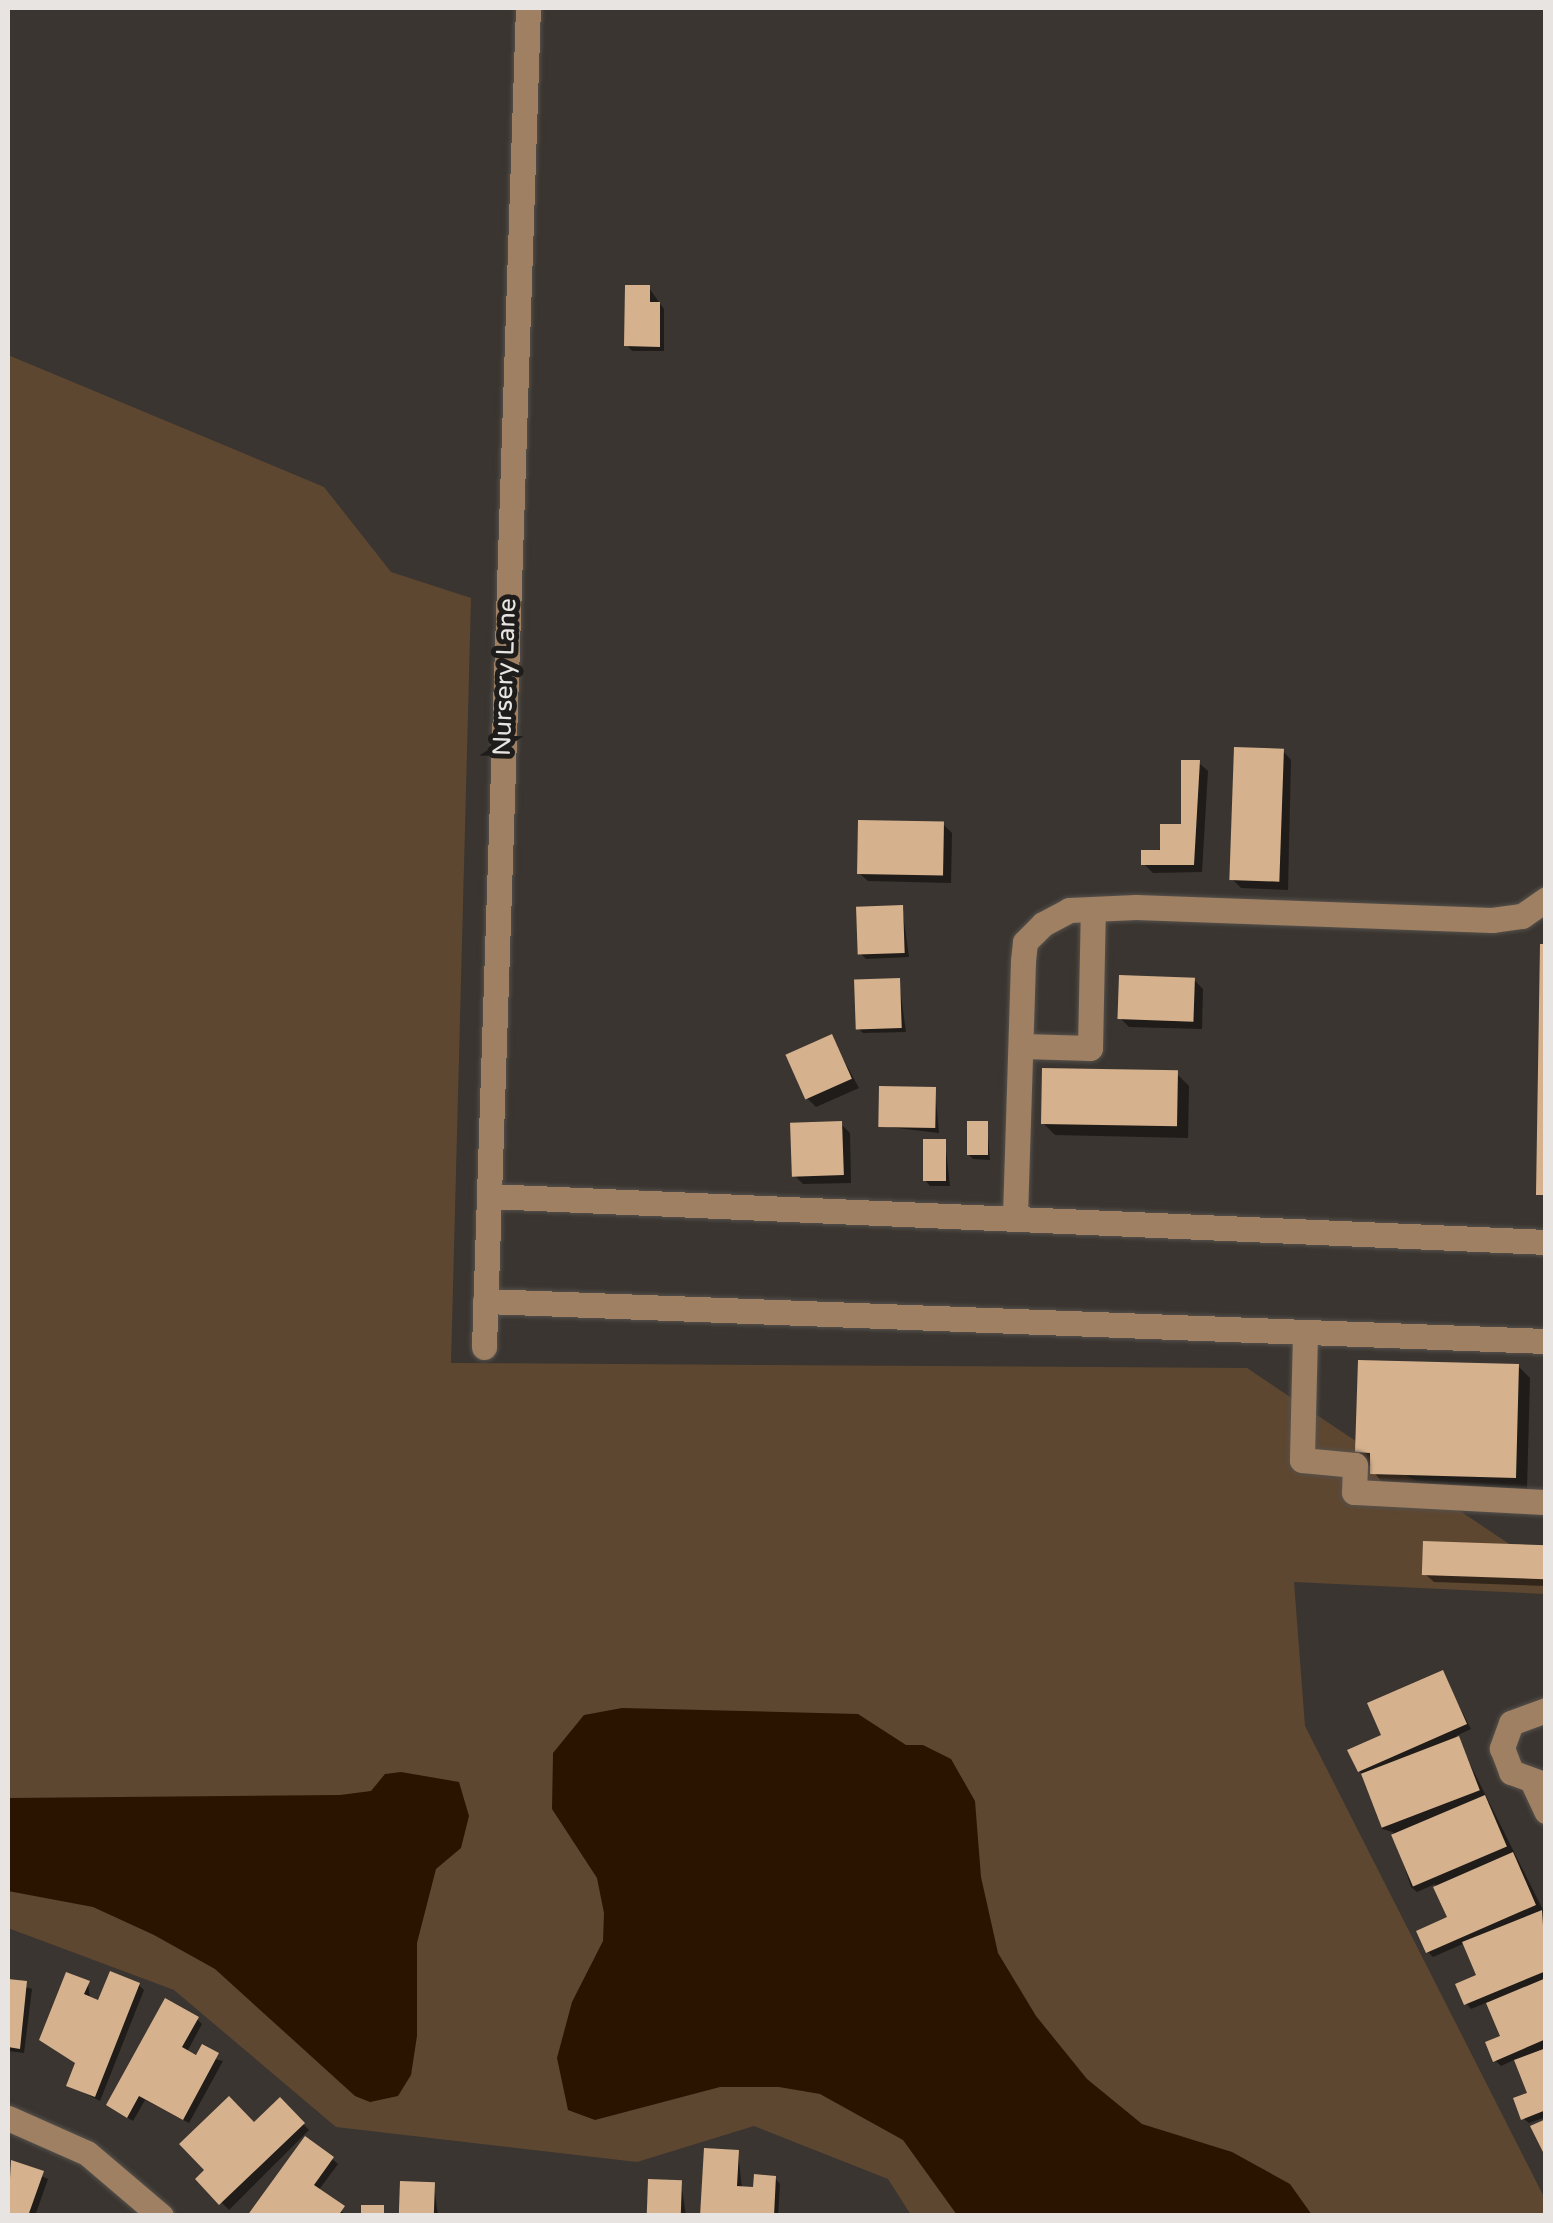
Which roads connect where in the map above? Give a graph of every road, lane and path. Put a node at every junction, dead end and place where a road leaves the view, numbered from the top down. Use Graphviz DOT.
graph roads {
  1 [pos="528,8"];
  2 [pos="1546,899"];
  3 [pos="1094,910"];
  4 [pos="1023,1046"];
  5 [pos="489,1196"];
  6 [pos="1015,1216"];
  7 [pos="1546,1242"];
  8 [pos="486,1301"];
  9 [pos="1306,1334"];
  10 [pos="1546,1340"];
  11 [pos="484,1347"];
  12 [pos="1546,1502"];
  13 [pos="1546,1710"];
  14 [pos="1540,1785"];
  15 [pos="1546,1811"];
  16 [pos="8,2118"];
  17 [pos="161,2216"];
  1 -- 5 [label="street, Nursery Lane"];
  2 -- 3 [label="street"];
  3 -- 4 [label="street"];
  3 -- 4 [label="street"];
  4 -- 6 [label="street"];
  5 -- 6 [label="street"];
  5 -- 8 [label="street, Nursery Lane"];
  6 -- 7 [label="street"];
  8 -- 9 [label="street"];
  8 -- 11 [label="street, Nursery Lane"];
  9 -- 10 [label="street"];
  9 -- 12 [label="street"];
  13 -- 14 [label="street"];
  14 -- 15 [label="street"];
  16 -- 17 [label="street"];
}
